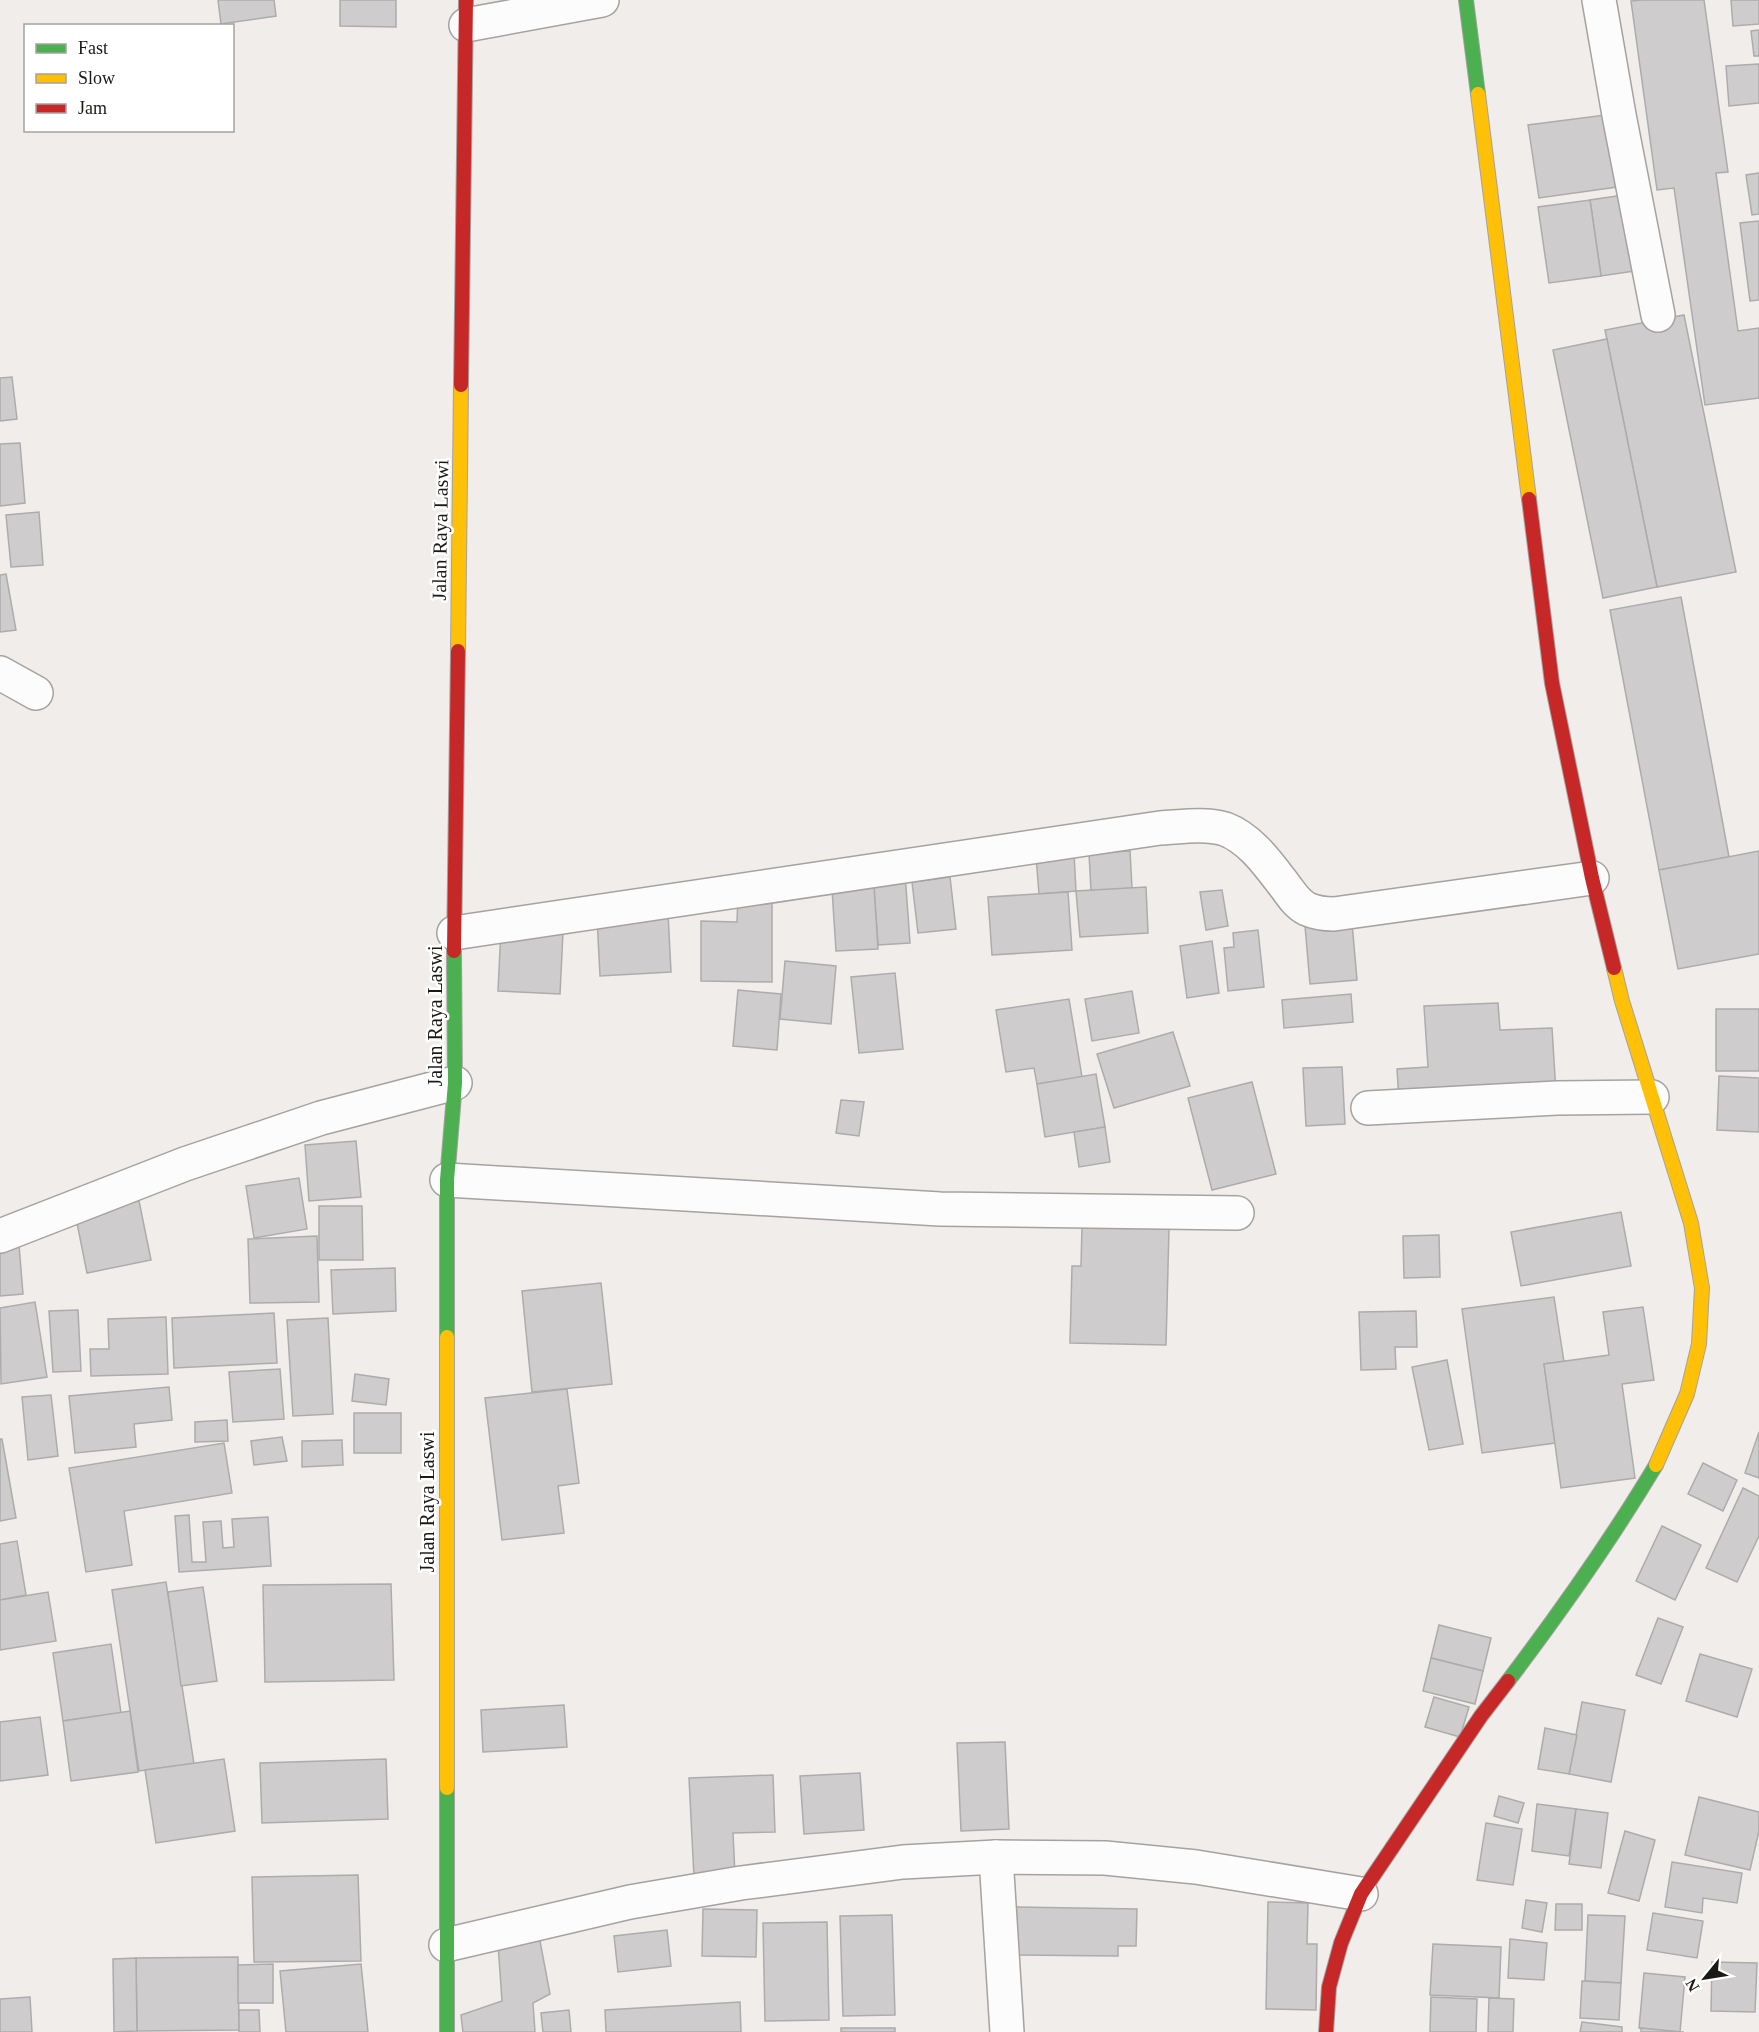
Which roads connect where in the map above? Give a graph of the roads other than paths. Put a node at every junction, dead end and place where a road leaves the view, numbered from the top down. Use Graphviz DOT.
graph roads {
  1 [pos="602,0"];
  2 [pos="1466,0"];
  3 [pos="1599,0"];
  4 [pos="466,13"];
  5 [pos="1658,315"];
  6 [pos="0,673"];
  7 [pos="36,693"];
  8 [pos="1592,878"];
  9 [pos="454,933"];
  10 [pos="456,1083"];
  11 [pos="1652,1097"];
  12 [pos="1368,1108"];
  13 [pos="447,1180"];
  14 [pos="1237,1213"];
  15 [pos="0,1236"];
  16 [pos="996,1857"];
  17 [pos="1361,1894"];
  18 [pos="446,1945"];
  19 [pos="447,2032"];
  20 [pos="1007,2032"];
  21 [pos="1326,2032"];
  1 -- 4 [label="street"];
  2 -- 8 [label="street"];
  3 -- 5 [label="street"];
  4 -- 9 [label="street, Jalan Raya Laswi"];
  6 -- 7 [label="street"];
  8 -- 9 [label="street"];
  8 -- 11 [label="street"];
  9 -- 10 [label="street, Jalan Raya Laswi"];
  10 -- 13 [label="street, Jalan Raya Laswi"];
  10 -- 15 [label="street"];
  11 -- 12 [label="street"];
  11 -- 17 [label="street"];
  13 -- 14 [label="street"];
  13 -- 18 [label="street, Jalan Raya Laswi"];
  16 -- 17 [label="street"];
  16 -- 18 [label="street"];
  16 -- 20 [label="street"];
  17 -- 21 [label="street"];
  18 -- 19 [label="street, Jalan Raya Laswi"];
}
